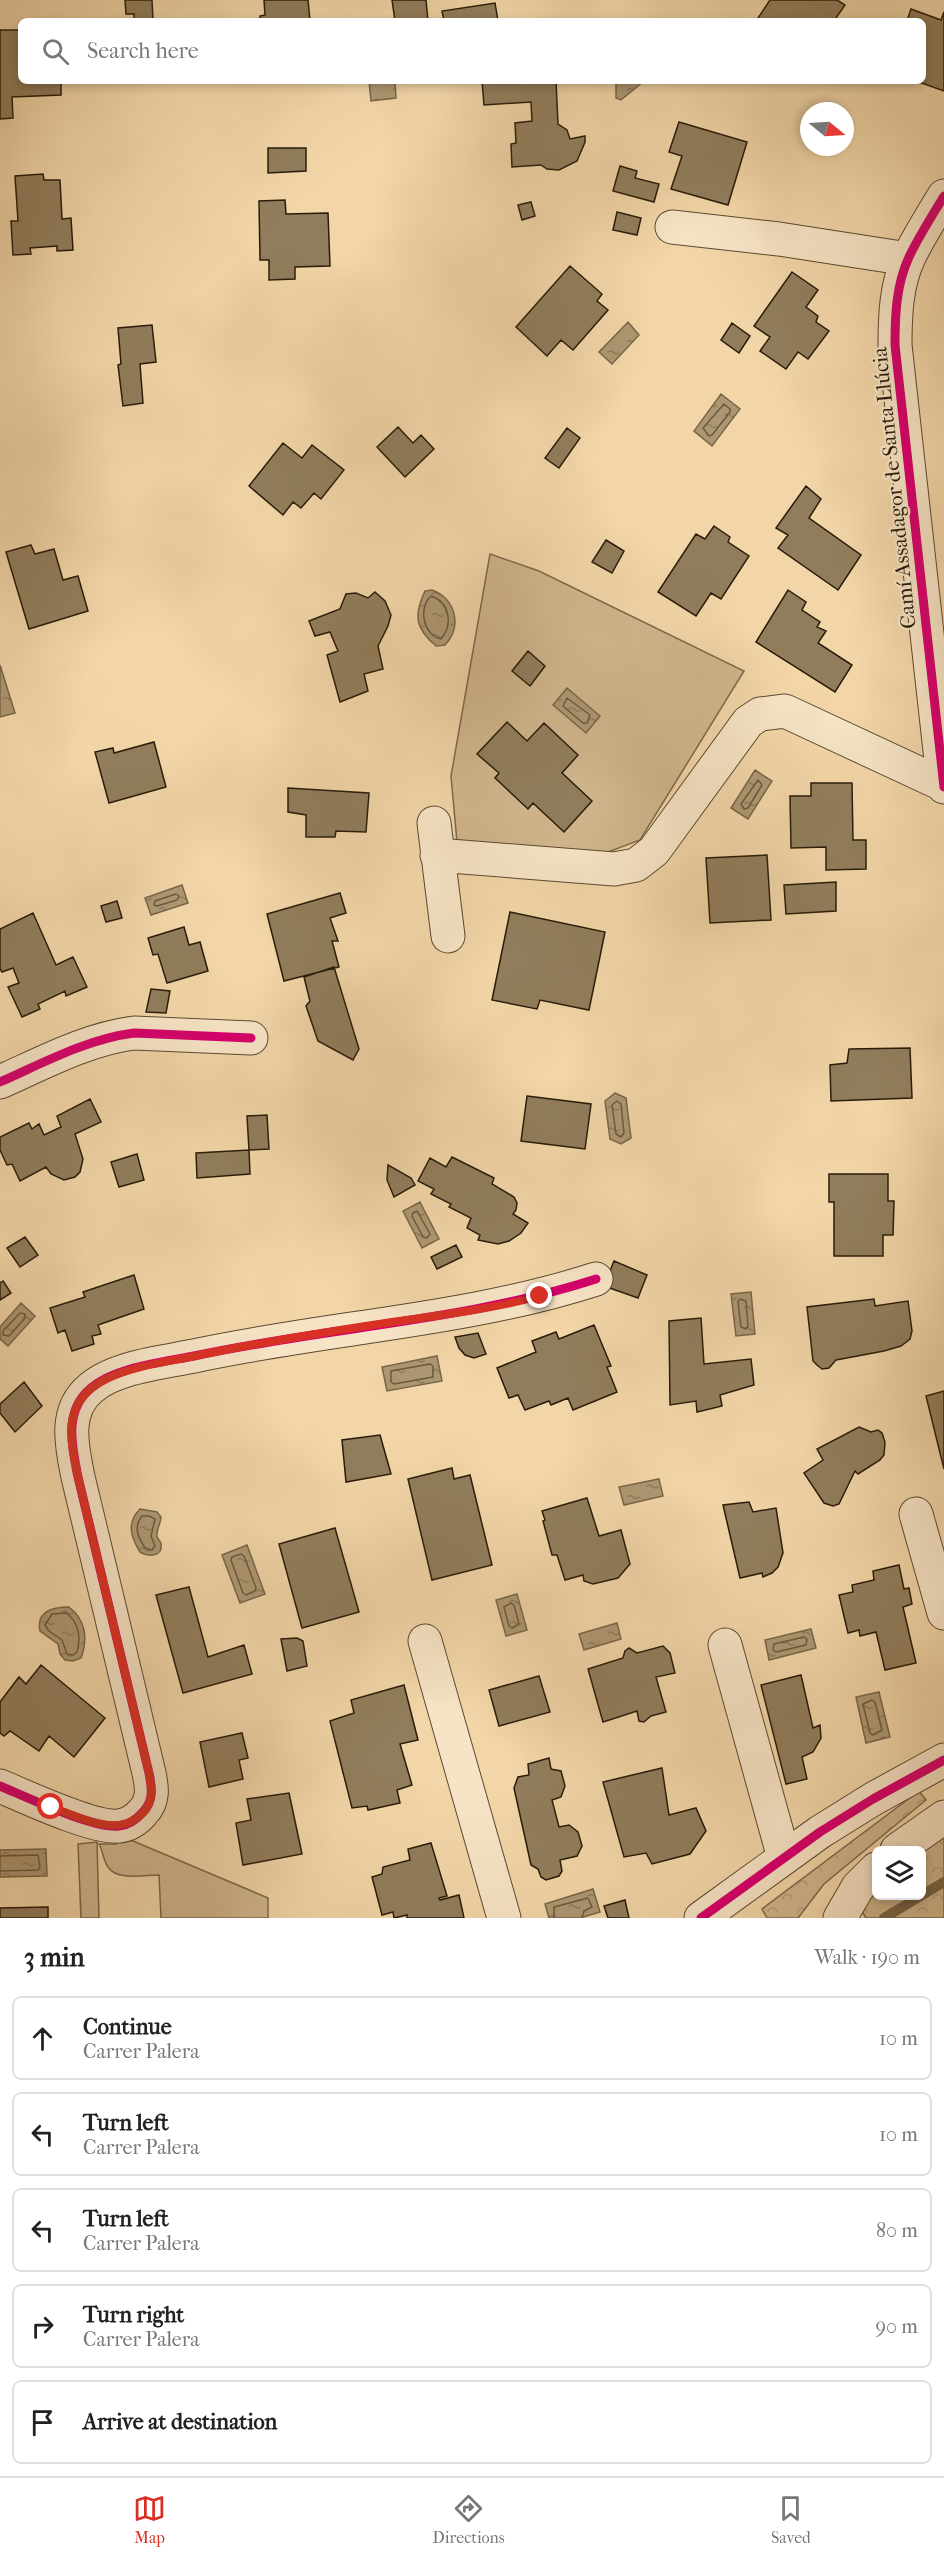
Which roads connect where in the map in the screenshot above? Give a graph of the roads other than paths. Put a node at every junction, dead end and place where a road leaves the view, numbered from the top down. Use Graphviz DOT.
graph roads {
  1 [pos="944,195"];
  2 [pos="672,227"];
  3 [pos="908,259"];
  4 [pos="944,786"];
  5 [pos="448,936"];
  6 [pos="250,1038"];
  7 [pos="0,1082"];
  8 [pos="596,1279"];
  9 [pos="916,1514"];
  10 [pos="944,1613"];
  11 [pos="425,1641"];
  12 [pos="725,1645"];
  13 [pos="944,1760"];
  14 [pos="0,1786"];
  15 [pos="944,1817"];
  16 [pos="904,1846"];
  17 [pos="784,1858"];
  18 [pos="872,1873"];
  19 [pos="840,1917"];
  20 [pos="504,1918"];
  21 [pos="702,1918"];
  1 -- 3 [label="street, Camí Assadagor de Santa Llúcia"];
  2 -- 3 [label="street"];
  3 -- 4 [label="street, Camí Assadagor de Santa Llúcia"];
  4 -- 5 [label="street"];
  6 -- 7 [label="street"];
  8 -- 14 [label="street"];
  9 -- 10 [label="street"];
  11 -- 20 [label="street"];
  12 -- 17 [label="street"];
  13 -- 17 [label="street"];
  15 -- 16 [label="street"];
  17 -- 21 [label="street"];
  18 -- 19 [label="street"];
}
